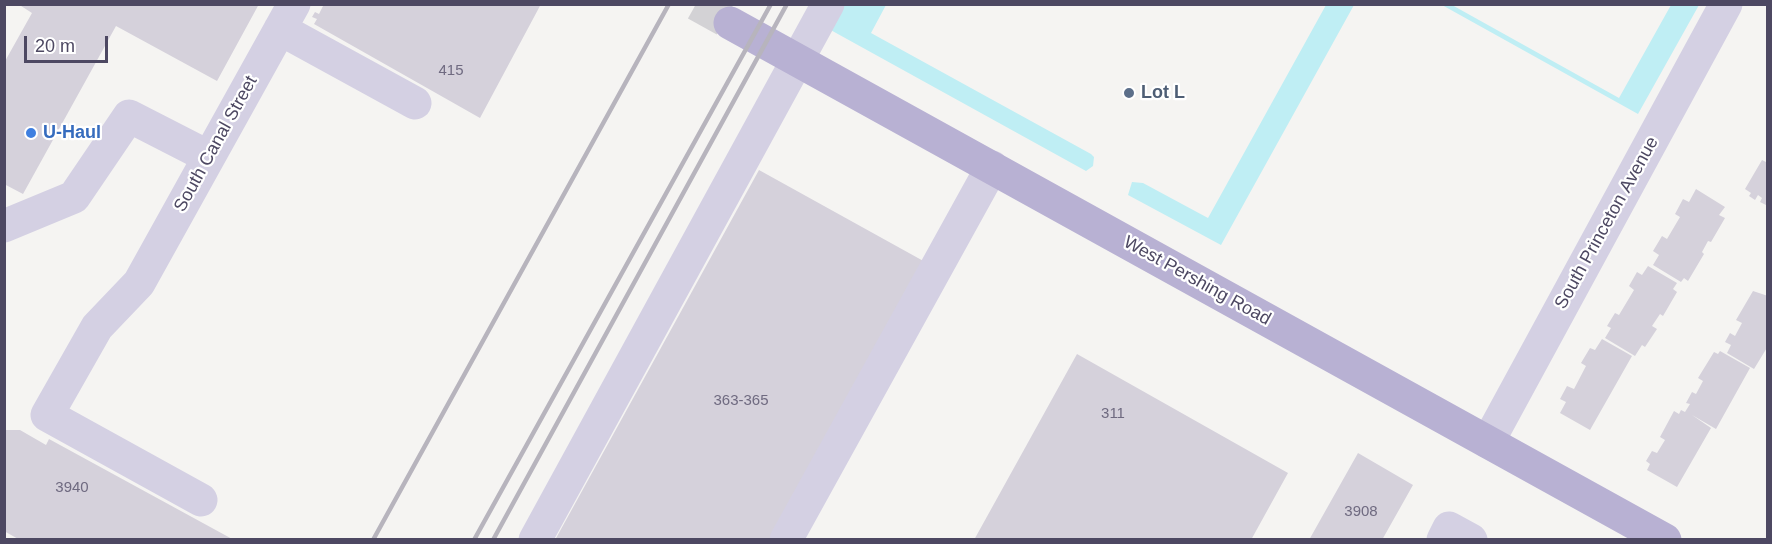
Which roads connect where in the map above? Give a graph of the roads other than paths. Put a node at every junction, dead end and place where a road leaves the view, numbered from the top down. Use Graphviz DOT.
graph roads {
  1 [pos="828,4"];
  2 [pos="1726,4"];
  3 [pos="287,17"];
  4 [pos="730,22"];
  5 [pos="797,60"];
  6 [pos="416,104"];
  7 [pos="209,157"];
  8 [pos="992,167"];
  9 [pos="4,226"];
  10 [pos="1488,442"];
  11 [pos="201,500"];
  12 [pos="1653,537"];
  13 [pos="535,540"];
  14 [pos="786,540"];
  15 [pos="1443,540"];
  16 [pos="1471,540"];
  1 -- 5 [label="street"];
  2 -- 10 [label="street, South Princeton Avenue"];
  3 -- 6 [label="street"];
  3 -- 7 [label="street, South Canal Street"];
  4 -- 5 [label="main road, West Pershing Road"];
  5 -- 8 [label="main road, West Pershing Road"];
  5 -- 13 [label="street"];
  7 -- 9 [label="street"];
  7 -- 11 [label="street, South Canal Street"];
  8 -- 10 [label="main road, West Pershing Road"];
  8 -- 14 [label="street"];
  10 -- 12 [label="main road, West Pershing Road"];
  15 -- 16 [label="street"];
}
